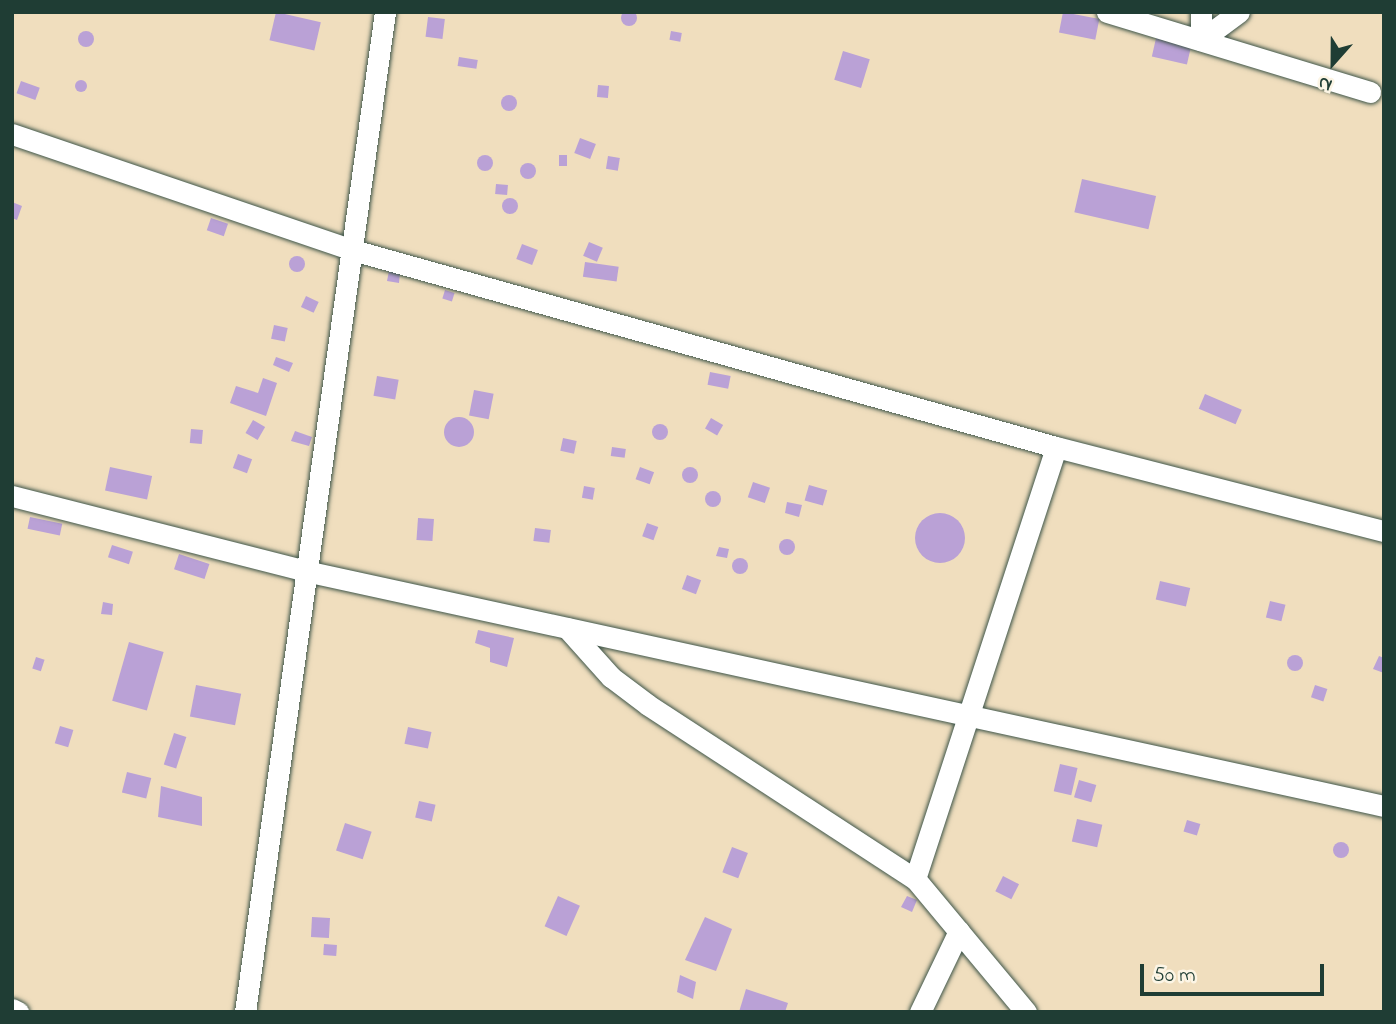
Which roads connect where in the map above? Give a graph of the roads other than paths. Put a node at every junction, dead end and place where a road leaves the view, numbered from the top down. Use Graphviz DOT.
graph roads {
  1 [pos="385,12"];
  2 [pos="1107,12"];
  3 [pos="1201,12"];
  4 [pos="1239,12"];
  5 [pos="1138,16"];
  6 [pos="1200,40"];
  7 [pos="1370,92"];
  8 [pos="12,134"];
  9 [pos="349,249"];
  10 [pos="1056,447"];
  11 [pos="12,496"];
  12 [pos="1384,531"];
  13 [pos="310,572"];
  14 [pos="566,628"];
  15 [pos="964,713"];
  16 [pos="1384,806"];
  17 [pos="915,879"];
  18 [pos="959,931"];
  19 [pos="12,1009"];
  20 [pos="18,1012"];
  21 [pos="245,1012"];
  22 [pos="920,1012"];
  23 [pos="1026,1012"];
  1 -- 9 [label="street"];
  2 -- 5 [label="street"];
  3 -- 6 [label="street"];
  4 -- 6 [label="street"];
  5 -- 6 [label="street"];
  6 -- 7 [label="street"];
  8 -- 9 [label="street"];
  9 -- 10 [label="street"];
  9 -- 13 [label="street"];
  10 -- 12 [label="street"];
  10 -- 15 [label="street"];
  11 -- 13 [label="street"];
  13 -- 14 [label="street"];
  13 -- 21 [label="street"];
  14 -- 15 [label="street"];
  14 -- 17 [label="street"];
  15 -- 16 [label="street"];
  15 -- 17 [label="street"];
  17 -- 18 [label="street"];
  18 -- 22 [label="street"];
  18 -- 23 [label="street"];
  19 -- 20 [label="street"];
}
